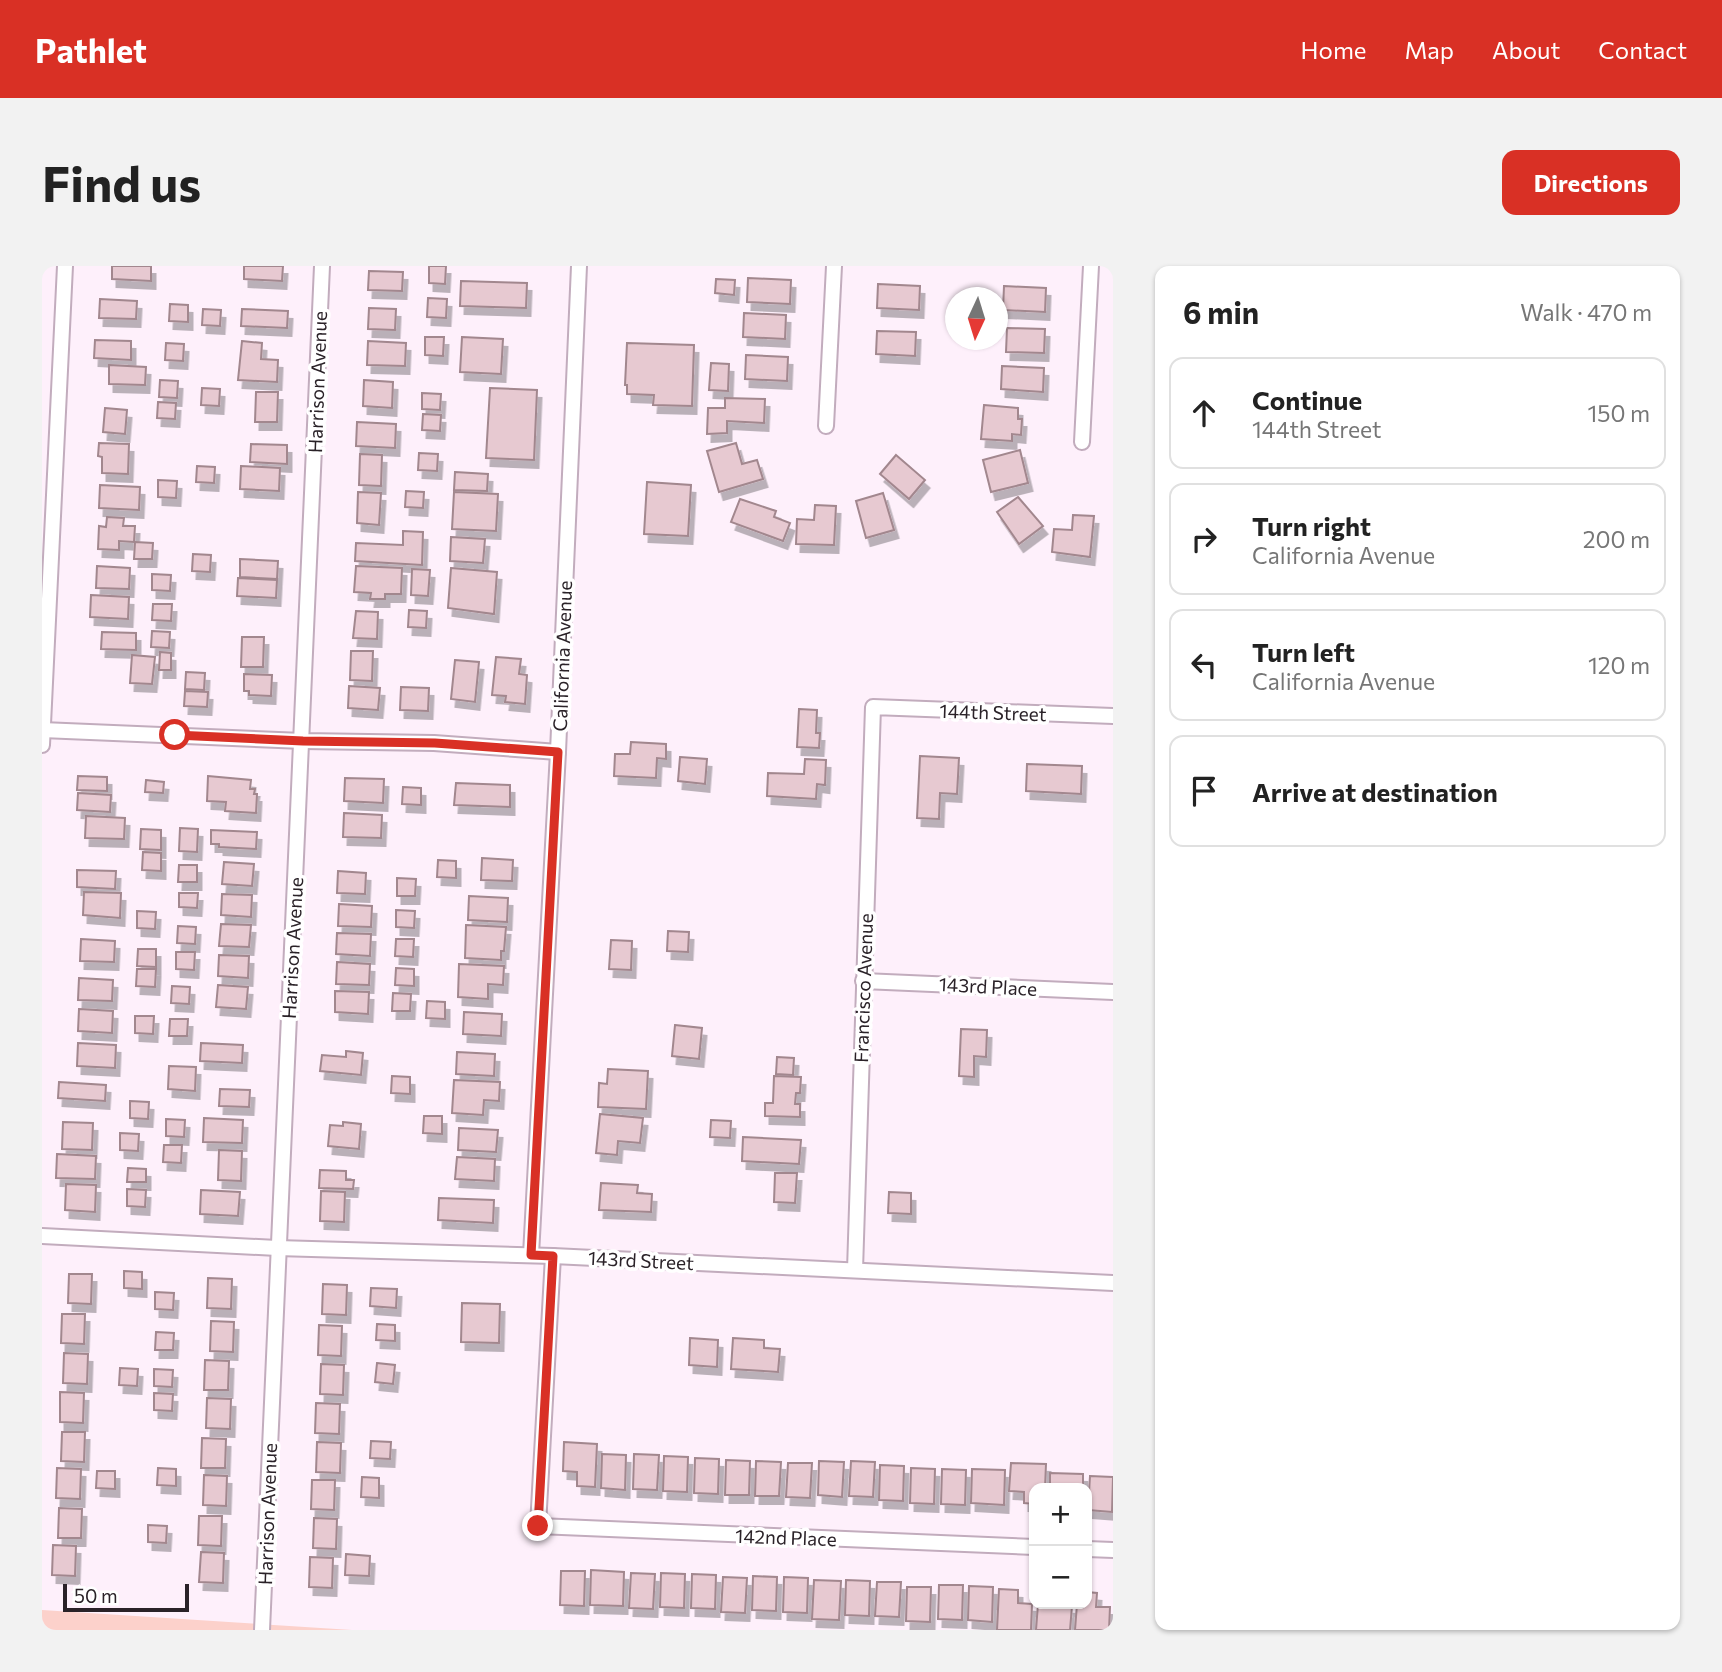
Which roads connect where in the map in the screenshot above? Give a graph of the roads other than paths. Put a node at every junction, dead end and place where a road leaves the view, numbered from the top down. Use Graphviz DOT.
graph roads {
  1 [pos="65,266"];
  2 [pos="322,266"];
  3 [pos="579,266"];
  4 [pos="834,266"];
  5 [pos="1091,266"];
  6 [pos="826,426"];
  7 [pos="1082,442"];
  8 [pos="873,707"];
  9 [pos="1113,716"];
  10 [pos="42,730"];
  11 [pos="303,741"];
  12 [pos="42,745"];
  13 [pos="558,752"];
  14 [pos="863,981"];
  15 [pos="1113,992"];
  16 [pos="42,1236"];
  17 [pos="277,1248"];
  18 [pos="531,1255"];
  19 [pos="553,1256"];
  20 [pos="855,1270"];
  21 [pos="1113,1283"];
  22 [pos="1029,1547"];
  23 [pos="1092,1549"];
  24 [pos="1113,1550"];
  25 [pos="262,1630"];
  1 -- 10 [label="street"];
  2 -- 11 [label="street, Harrison Avenue"];
  3 -- 13 [label="street, California Avenue"];
  4 -- 6 [label="street"];
  5 -- 7 [label="street"];
  8 -- 9 [label="street, 144th Street"];
  8 -- 14 [label="street, Francisco Avenue"];
  10 -- 11 [label="street"];
  10 -- 12 [label="street"];
  11 -- 13 [label="street"];
  11 -- 17 [label="street, Harrison Avenue"];
  13 -- 18 [label="street, California Avenue"];
  14 -- 15 [label="street, 143rd Place"];
  14 -- 20 [label="street, Francisco Avenue"];
  16 -- 17 [label="street, 143rd Street"];
  17 -- 18 [label="street, 143rd Street"];
  17 -- 25 [label="street, Harrison Avenue"];
  18 -- 19 [label="street, 143rd Street"];
  19 -- 20 [label="street, 143rd Street"];
  19 -- 22 [label="street, 142nd Place"];
  20 -- 21 [label="street, 143rd Street"];
  23 -- 24 [label="street"];
}
